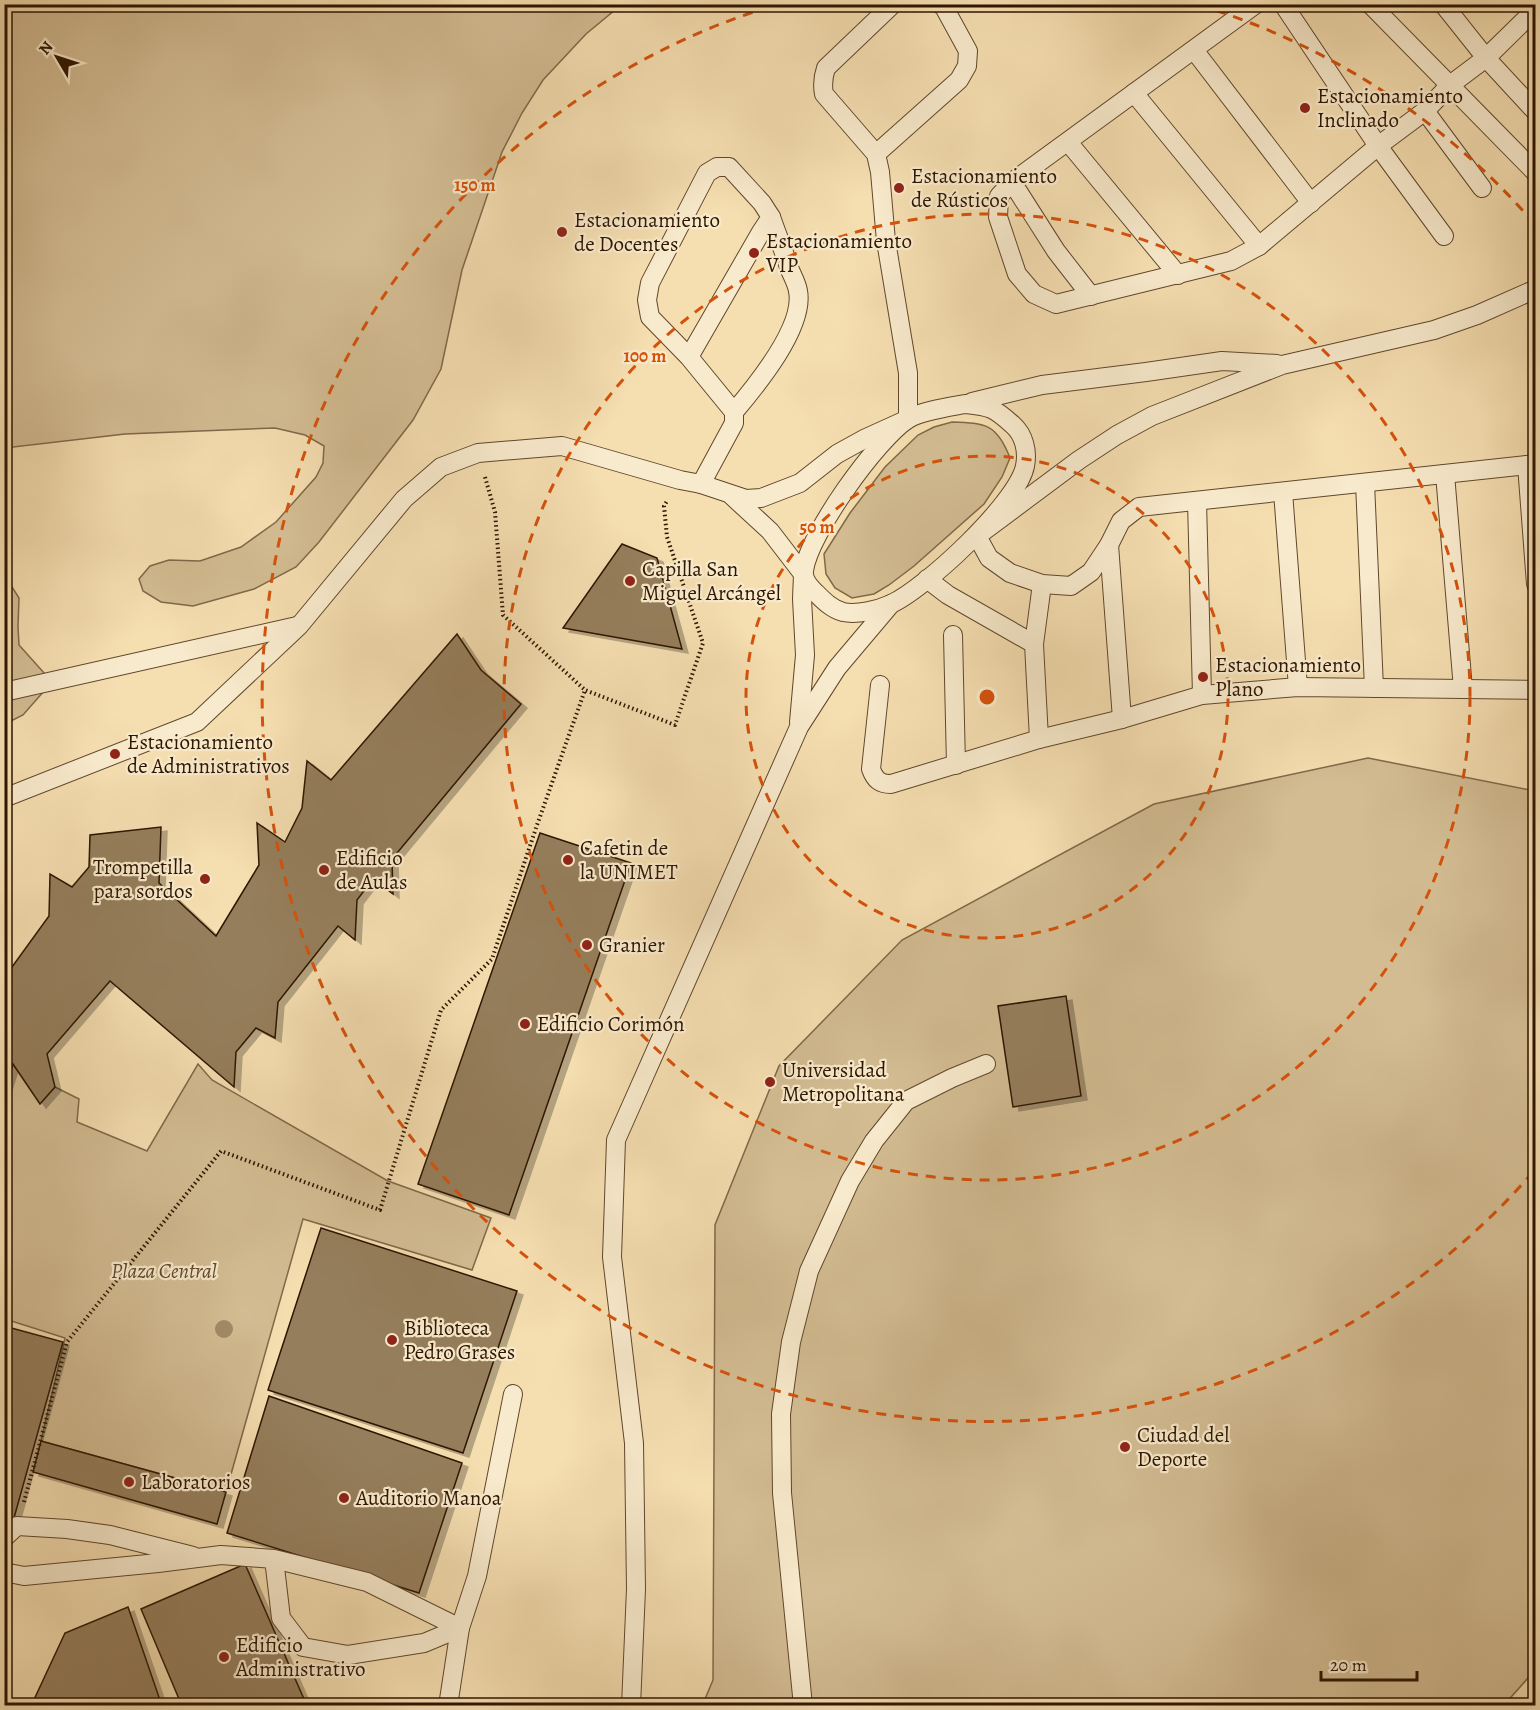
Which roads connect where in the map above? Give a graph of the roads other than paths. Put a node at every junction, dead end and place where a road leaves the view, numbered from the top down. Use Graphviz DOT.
graph roads {
  1 [pos="893,4"];
  2 [pos="940,4"];
  3 [pos="1257,4"];
  4 [pos="1283,4"];
  5 [pos="1370,4"];
  6 [pos="1443,4"];
  7 [pos="1529,14"];
  8 [pos="1194,50"];
  9 [pos="1486,58"];
  10 [pos="1450,85"];
  11 [pos="1134,93"];
  12 [pos="1425,111"];
  13 [pos="1536,112"];
  14 [pos="1068,141"];
  15 [pos="1378,147"];
  16 [pos="876,154"];
  17 [pos="1536,173"];
  18 [pos="1012,182"];
  19 [pos="1482,188"];
  20 [pos="1311,203"];
  21 [pos="771,217"];
  22 [pos="1444,236"];
  23 [pos="1259,246"];
  24 [pos="1178,275"];
  25 [pos="1536,289"];
  26 [pos="1091,296"];
  27 [pos="689,357"];
  28 [pos="1282,364"];
  29 [pos="965,404"];
  30 [pos="734,412"];
  31 [pos="909,419"];
  32 [pos="1531,464"];
  33 [pos="1445,474"];
  34 [pos="1365,483"];
  35 [pos="701,484"];
  36 [pos="1283,492"];
  37 [pos="731,495"];
  38 [pos="1197,501"];
  39 [pos="977,536"];
  40 [pos="1109,544"];
  41 [pos="804,574"];
  42 [pos="927,579"];
  43 [pos="1042,584"];
  44 [pos="1536,584"];
  45 [pos="891,604"];
  46 [pos="299,626"];
  47 [pos="953,634"];
  48 [pos="1034,644"];
  49 [pos="880,685"];
  50 [pos="1298,687"];
  51 [pos="1374,688"];
  52 [pos="1463,689"];
  53 [pos="1536,690"];
  54 [pos="4,692"];
  55 [pos="1202,695"];
  56 [pos="1122,719"];
  57 [pos="799,727"];
  58 [pos="1040,739"];
  59 [pos="956,765"];
  60 [pos="4,798"];
  61 [pos="986,1064"];
  62 [pos="513,1394"];
  63 [pos="11,1532"];
  64 [pos="199,1558"];
  65 [pos="274,1559"];
  66 [pos="4,1572"];
  67 [pos="460,1628"];
  68 [pos="447,1706"];
  69 [pos="631,1706"];
  70 [pos="803,1706"];
  1 -- 16 [label="lane"];
  2 -- 16 [label="lane"];
  3 -- 8 [label="lane"];
  4 -- 15 [label="lane"];
  5 -- 10 [label="lane"];
  6 -- 9 [label="lane"];
  7 -- 9 [label="lane"];
  8 -- 11 [label="lane"];
  8 -- 20 [label="lane"];
  9 -- 10 [label="lane"];
  9 -- 13 [label="lane"];
  10 -- 12 [label="lane"];
  10 -- 17 [label="lane"];
  11 -- 14 [label="lane"];
  11 -- 23 [label="lane"];
  12 -- 15 [label="lane"];
  12 -- 19 [label="lane"];
  14 -- 18 [label="lane"];
  14 -- 24 [label="lane"];
  15 -- 20 [label="lane"];
  15 -- 22 [label="lane"];
  16 -- 31 [label="lane"];
  18 -- 26 [label="lane"];
  18 -- 26 [label="lane"];
  20 -- 23 [label="lane"];
  21 -- 27 [label="lane"];
  21 -- 27 [label="lane"];
  21 -- 30 [label="lane"];
  23 -- 24 [label="lane"];
  24 -- 26 [label="lane"];
  25 -- 28 [label="lane"];
  27 -- 30 [label="lane"];
  28 -- 29 [label="lane"];
  28 -- 39 [label="lane"];
  29 -- 31 [label="lane"];
  29 -- 39 [label="lane"];
  30 -- 35 [label="lane"];
  31 -- 37 [label="lane"];
  31 -- 41 [label="lane"];
  32 -- 33 [label="lane"];
  32 -- 44 [label="lane"];
  33 -- 34 [label="lane"];
  33 -- 52 [label="lane"];
  34 -- 36 [label="lane"];
  34 -- 51 [label="lane"];
  35 -- 37 [label="lane"];
  35 -- 46 [label="lane"];
  36 -- 38 [label="lane"];
  36 -- 50 [label="lane"];
  37 -- 41 [label="lane"];
  38 -- 40 [label="lane"];
  38 -- 55 [label="lane"];
  39 -- 42 [label="lane"];
  39 -- 43 [label="lane"];
  40 -- 43 [label="lane"];
  40 -- 56 [label="lane"];
  41 -- 45 [label="lane"];
  41 -- 57 [label="lane"];
  42 -- 45 [label="lane"];
  42 -- 48 [label="lane"];
  43 -- 48 [label="lane"];
  45 -- 57 [label="lane"];
  46 -- 54 [label="lane"];
  46 -- 60 [label="lane"];
  47 -- 59 [label="lane"];
  48 -- 58 [label="lane"];
  49 -- 59 [label="lane"];
  50 -- 51 [label="lane"];
  50 -- 55 [label="lane"];
  51 -- 52 [label="lane"];
  52 -- 53 [label="lane"];
  55 -- 56 [label="lane"];
  56 -- 58 [label="lane"];
  57 -- 69 [label="lane"];
  58 -- 59 [label="lane"];
  61 -- 70 [label="lane"];
  62 -- 67 [label="lane"];
  63 -- 64 [label="lane"];
  64 -- 65 [label="lane"];
  64 -- 66 [label="lane"];
  65 -- 67 [label="lane"];
  65 -- 67 [label="lane"];
  67 -- 68 [label="lane"];
}
